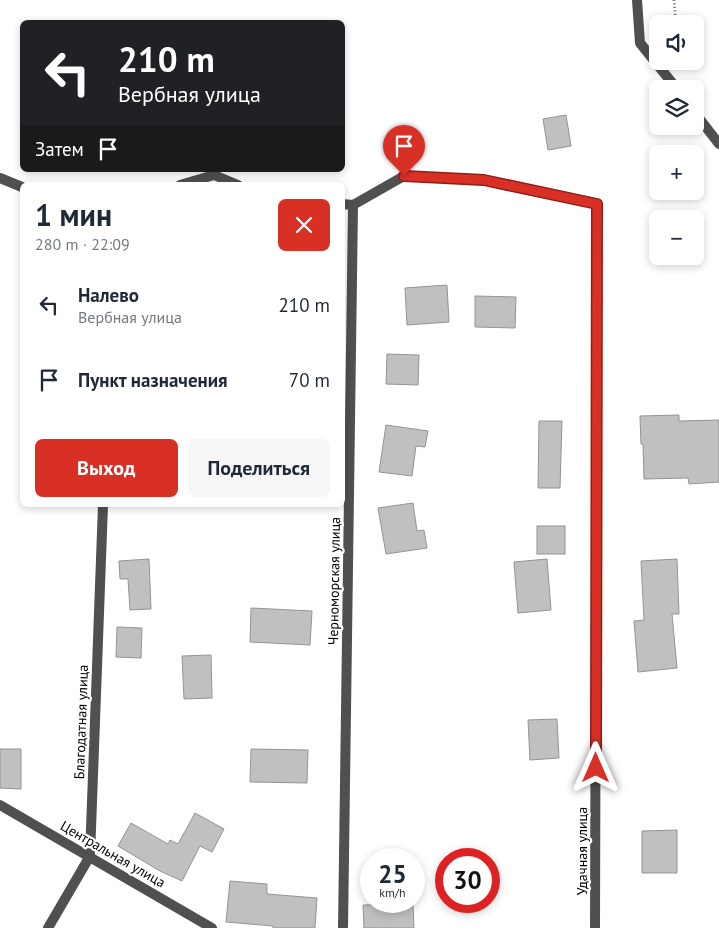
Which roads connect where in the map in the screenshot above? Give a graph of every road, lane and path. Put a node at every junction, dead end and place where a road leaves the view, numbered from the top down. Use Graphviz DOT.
graph roads {
  1 [pos="637,0"];
  2 [pos="674,0"];
  3 [pos="675,15"];
  4 [pos="670,80"];
  5 [pos="704,125"];
  6 [pos="719,144"];
  7 [pos="0,178"];
  8 [pos="190,182"];
  9 [pos="231,182"];
  10 [pos="20,186"];
  11 [pos="345,204"];
  12 [pos="354,205"];
  13 [pos="103,507"];
  14 [pos="0,805"];
  15 [pos="90,856"];
  16 [pos="48,928"];
  17 [pos="212,928"];
  18 [pos="343,928"];
  19 [pos="595,928"];
  1 -- 4 [label="street"];
  2 -- 3 [label="path"];
  5 -- 6 [label="street"];
  7 -- 10 [label="street"];
  8 -- 9 [label="street"];
  11 -- 12 [label="street"];
  12 -- 18 [label="street, Черноморская улица"];
  12 -- 19 [label="street, Удачная улица"];
  13 -- 15 [label="street, Благодатная улица"];
  14 -- 15 [label="street, Центральная улица"];
  15 -- 16 [label="street, Благодатная улица"];
  15 -- 17 [label="street, Центральная улица"];
}
